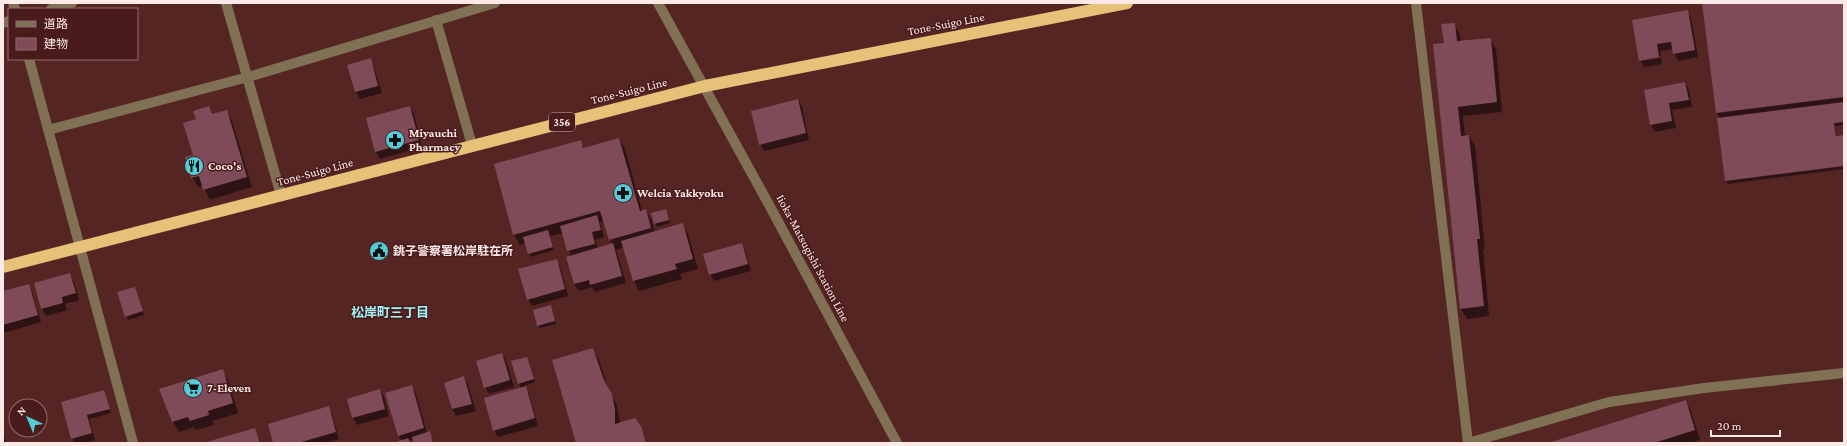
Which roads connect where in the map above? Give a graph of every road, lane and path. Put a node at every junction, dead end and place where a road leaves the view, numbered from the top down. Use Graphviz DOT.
graph roads {
  1 [pos="72,3"];
  2 [pos="226,3"];
  3 [pos="494,3"];
  4 [pos="658,3"];
  5 [pos="1127,3"];
  6 [pos="1416,3"];
  7 [pos="54,8"];
  8 [pos="436,20"];
  9 [pos="29,60"];
  10 [pos="248,77"];
  11 [pos="705,86"];
  12 [pos="48,130"];
  13 [pos="472,145"];
  14 [pos="281,195"];
  15 [pos="79,247"];
  16 [pos="3,267"];
  17 [pos="1844,373"];
  18 [pos="133,443"];
  19 [pos="897,443"];
  20 [pos="1468,443"];
  1 -- 7 [label="street"];
  2 -- 10 [label="street"];
  3 -- 8 [label="street"];
  4 -- 11 [label="street, Iioka-Matsugishi Station Line"];
  5 -- 11 [label="highway, Tone-Suigo Line / 356"];
  6 -- 20 [label="street"];
  8 -- 10 [label="street"];
  8 -- 13 [label="street"];
  9 -- 12 [label="street"];
  10 -- 12 [label="street"];
  10 -- 14 [label="street"];
  11 -- 13 [label="highway, Tone-Suigo Line / 356"];
  11 -- 19 [label="street, Iioka-Matsugishi Station Line"];
  12 -- 15 [label="street"];
  13 -- 14 [label="highway, Tone-Suigo Line / 356"];
  14 -- 15 [label="highway, Tone-Suigo Line / 356"];
  15 -- 16 [label="highway, Tone-Suigo Line / 356"];
  15 -- 18 [label="street"];
  17 -- 20 [label="street"];
}
